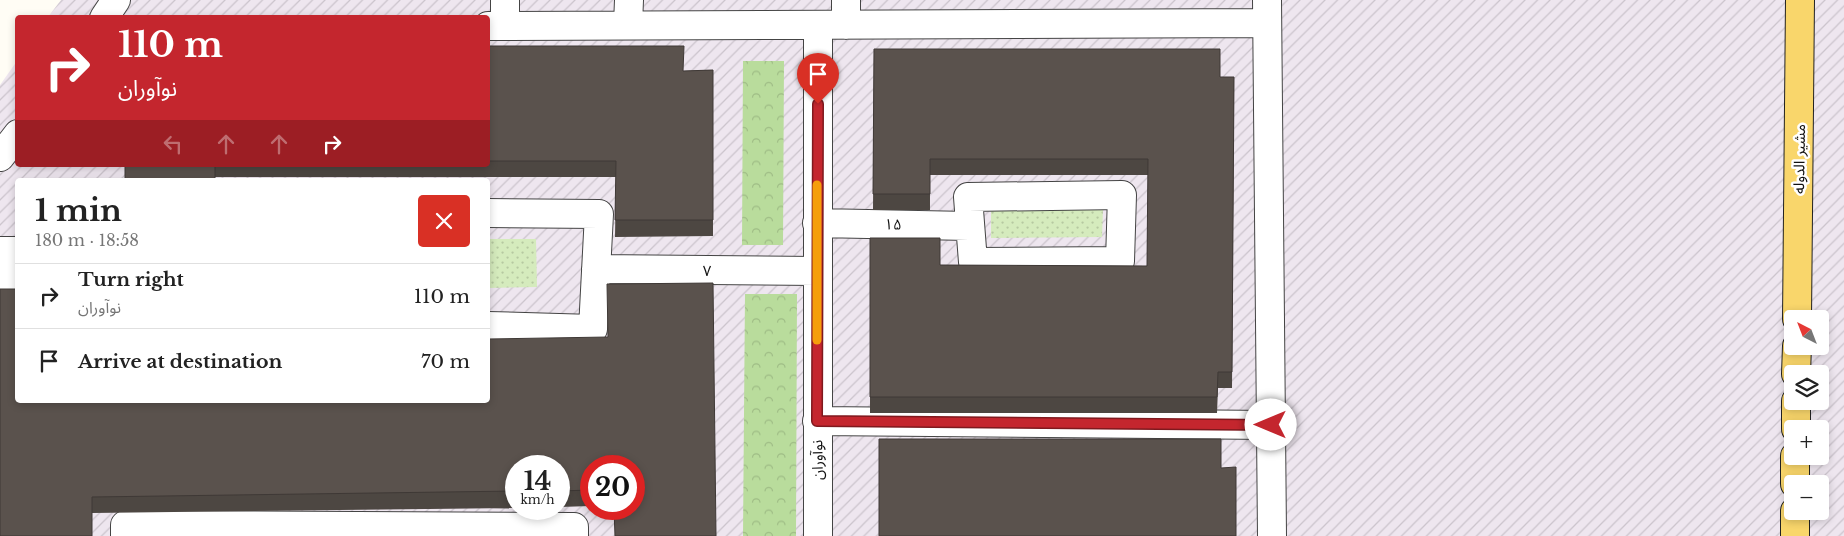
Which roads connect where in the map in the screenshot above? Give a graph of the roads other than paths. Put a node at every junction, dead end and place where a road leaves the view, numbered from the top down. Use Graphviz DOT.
graph roads {
  1 [pos="116,0"];
  2 [pos="1800,0"];
  3 [pos="628,12"];
  4 [pos="846,12"];
  5 [pos="1267,12"];
  6 [pos="106,15"];
  7 [pos="499,17"];
  8 [pos="818,25"];
  9 [pos="15,138"];
  10 [pos="0,157"];
  11 [pos="490,213"];
  12 [pos="817,223"];
  13 [pos="969,226"];
  14 [pos="0,251"];
  15 [pos="15,251"];
  16 [pos="596,269"];
  17 [pos="817,271"];
  18 [pos="0,278"];
  19 [pos="15,278"];
  20 [pos="1797,310"];
  21 [pos="490,326"];
  22 [pos="817,421"];
  23 [pos="1271,425"];
  24 [pos="1795,520"];
  25 [pos="125,536"];
  26 [pos="574,536"];
  27 [pos="818,536"];
  28 [pos="1272,536"];
  29 [pos="1795,536"];
  1 -- 6 [label="street"];
  2 -- 20 [label="main road, مشیر الدوله"];
  3 -- 7 [label="street"];
  3 -- 8 [label="street"];
  4 -- 5 [label="street"];
  4 -- 8 [label="street"];
  5 -- 23 [label="street"];
  8 -- 12 [label="street, نوآوران"];
  9 -- 10 [label="street"];
  11 -- 16 [label="street"];
  12 -- 13 [label="street, ۱۵"];
  12 -- 17 [label="street, نوآوران"];
  13 -- 13 [label="street"];
  14 -- 15 [label="street"];
  16 -- 17 [label="street, ۷"];
  16 -- 21 [label="street"];
  17 -- 22 [label="street, نوآوران"];
  18 -- 19 [label="street"];
  22 -- 23 [label="street"];
  22 -- 27 [label="street, نوآوران"];
  23 -- 28 [label="street"];
  24 -- 29 [label="main road"];
  25 -- 26 [label="street"];
}
